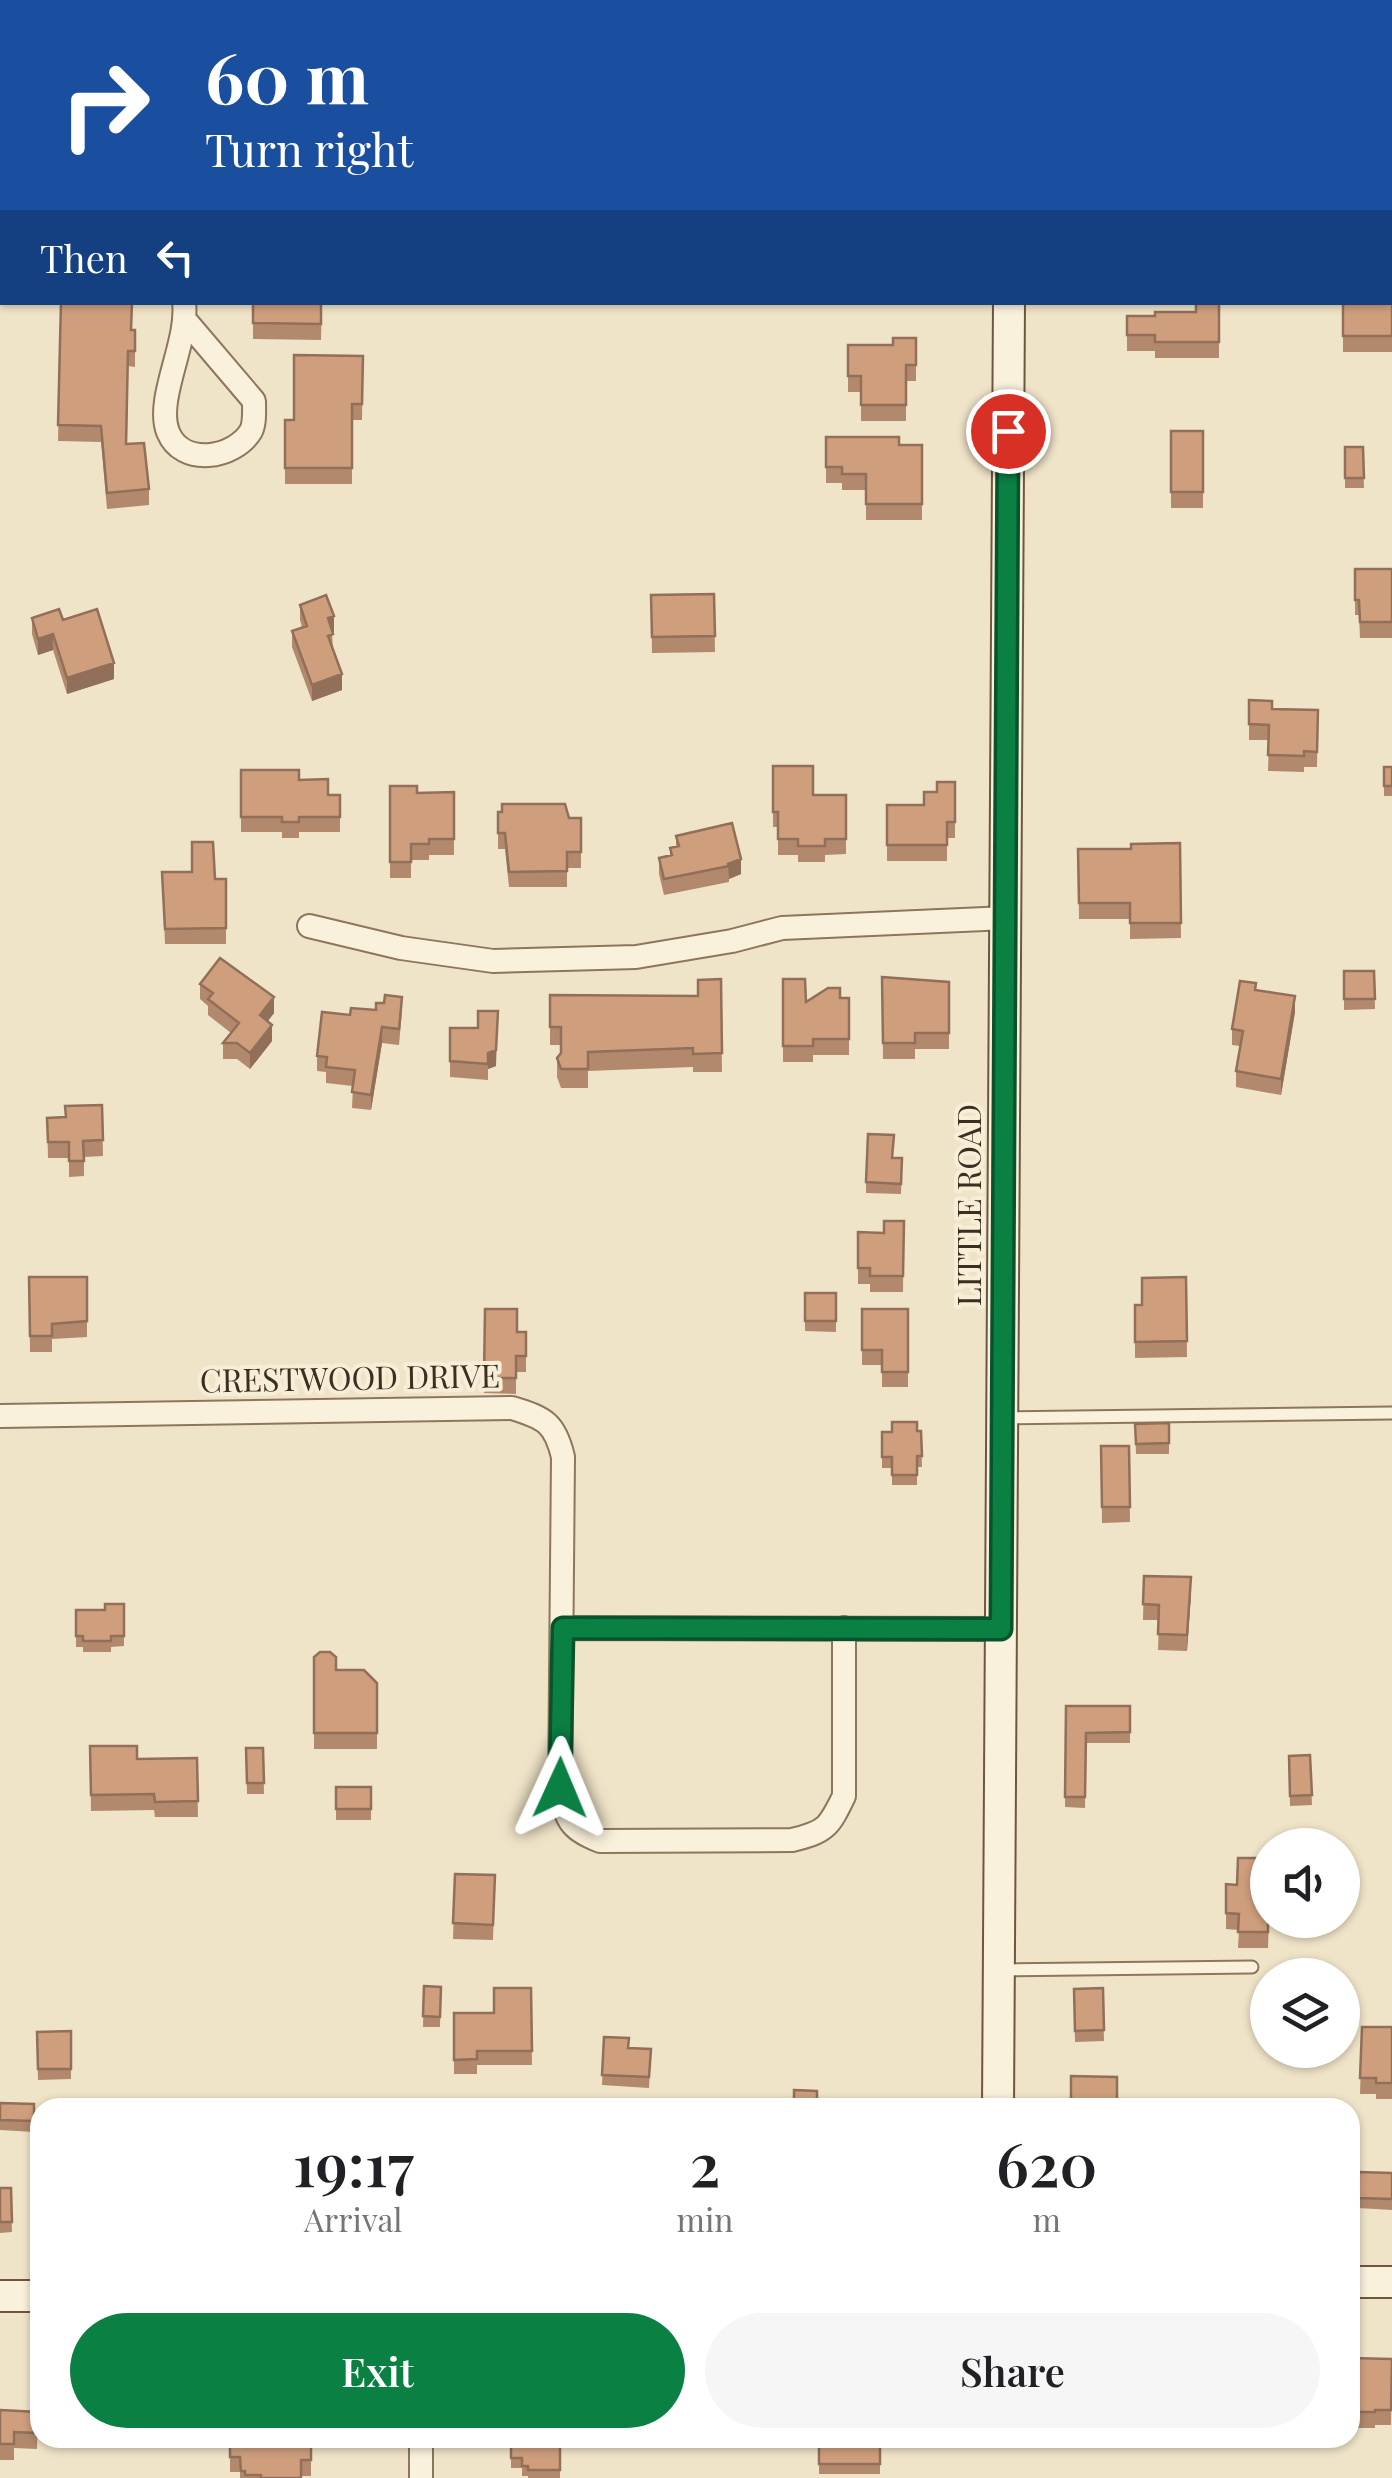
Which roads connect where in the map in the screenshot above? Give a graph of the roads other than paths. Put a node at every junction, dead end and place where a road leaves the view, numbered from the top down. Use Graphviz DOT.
graph roads {
  1 [pos="1009,305"];
  2 [pos="185,312"];
  3 [pos="1007,918"];
  4 [pos="309,926"];
  5 [pos="1392,1414"];
  6 [pos="0,1416"];
  7 [pos="1003,1418"];
  8 [pos="563,1628"];
  9 [pos="844,1628"];
  10 [pos="1001,1629"];
  11 [pos="1250,1967"];
  12 [pos="999,1970"];
  13 [pos="998,2098"];
  14 [pos="1360,2282"];
  15 [pos="1392,2282"];
  16 [pos="0,2296"];
  17 [pos="30,2296"];
  18 [pos="421,2448"];
  19 [pos="421,2478"];
  1 -- 3 [label="street, LITTLE ROAD"];
  2 -- 2 [label="street"];
  3 -- 4 [label="street"];
  3 -- 7 [label="street, LITTLE ROAD"];
  5 -- 7 [label="lane"];
  6 -- 8 [label="street, CRESTWOOD DRIVE"];
  7 -- 10 [label="street, LITTLE ROAD"];
  8 -- 9 [label="street"];
  8 -- 9 [label="street, CRESTWOOD DRIVE"];
  9 -- 10 [label="street"];
  10 -- 12 [label="street, LITTLE ROAD"];
  11 -- 12 [label="lane"];
  12 -- 13 [label="street, LITTLE ROAD"];
  14 -- 15 [label="street"];
  16 -- 17 [label="street"];
  18 -- 19 [label="street"];
}
